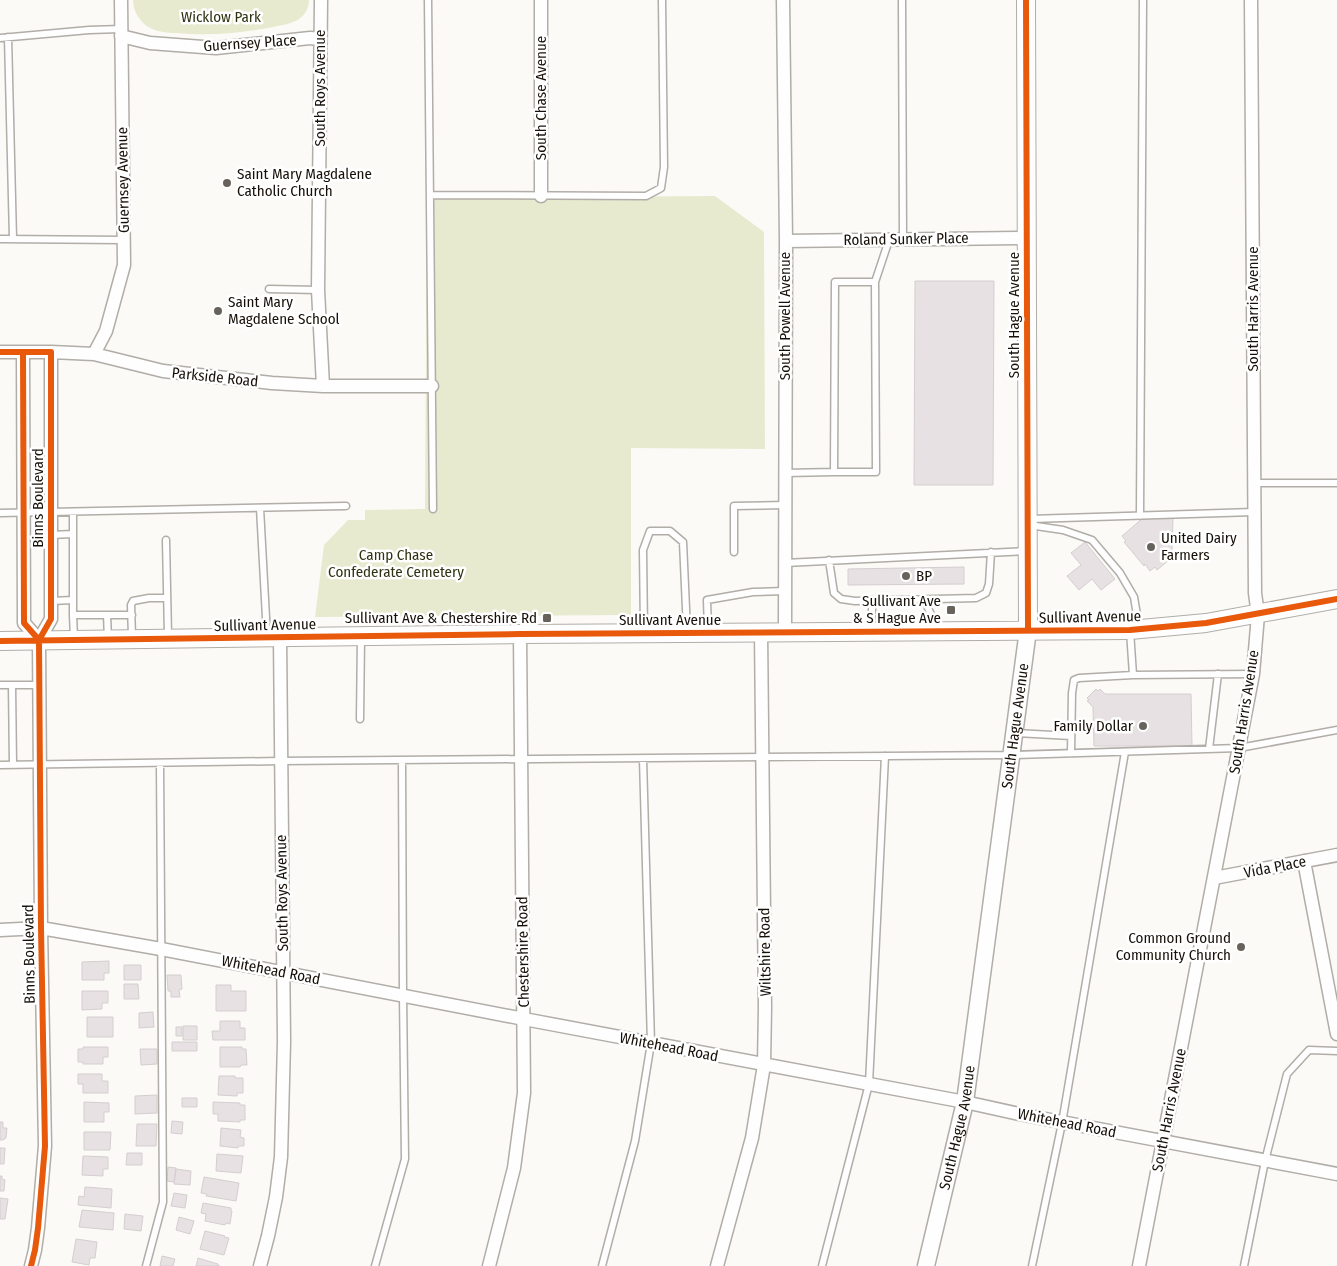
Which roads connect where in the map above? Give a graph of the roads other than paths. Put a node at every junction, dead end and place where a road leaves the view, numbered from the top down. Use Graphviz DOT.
graph roads {
  1 [pos="121,0"];
  2 [pos="321,0"];
  3 [pos="428,0"];
  4 [pos="541,0"];
  5 [pos="662,0"];
  6 [pos="783,0"];
  7 [pos="902,0"];
  8 [pos="1026,0"];
  9 [pos="1143,0"];
  10 [pos="1251,0"];
  11 [pos="121,32"];
  12 [pos="0,38"];
  13 [pos="8,38"];
  14 [pos="320,39"];
  15 [pos="430,195"];
  16 [pos="541,196"];
  17 [pos="1027,238"];
  18 [pos="0,239"];
  19 [pos="12,239"];
  20 [pos="124,240"];
  21 [pos="889,240"];
  22 [pos="903,240"];
  23 [pos="786,241"];
  24 [pos="875,282"];
  25 [pos="269,289"];
  26 [pos="318,290"];
  27 [pos="0,352"];
  28 [pos="24,352"];
  29 [pos="51,352"];
  30 [pos="94,354"];
  31 [pos="323,386"];
  32 [pos="432,386"];
  33 [pos="834,472"];
  34 [pos="785,473"];
  35 [pos="1254,483"];
  36 [pos="1337,483"];
  37 [pos="785,505"];
  38 [pos="346,506"];
  39 [pos="260,508"];
  40 [pos="433,509"];
  41 [pos="23,512"];
  42 [pos="50,512"];
  43 [pos="73,512"];
  44 [pos="1254,512"];
  45 [pos="0,513"];
  46 [pos="1140,516"];
  47 [pos="1028,522"];
  48 [pos="73,534"];
  49 [pos="50,535"];
  50 [pos="166,540"];
  51 [pos="1028,550"];
  52 [pos="734,552"];
  53 [pos="990,552"];
  54 [pos="829,560"];
  55 [pos="784,562"];
  56 [pos="785,592"];
  57 [pos="167,598"];
  58 [pos="924,599"];
  59 [pos="1337,599"];
  60 [pos="73,600"];
  61 [pos="872,600"];
  62 [pos="51,601"];
  63 [pos="73,614"];
  64 [pos="108,615"];
  65 [pos="132,615"];
  66 [pos="1258,615"];
  67 [pos="1135,629"];
  68 [pos="1028,630"];
  69 [pos="872,631"];
  70 [pos="939,631"];
  71 [pos="761,632"];
  72 [pos="785,632"];
  73 [pos="644,633"];
  74 [pos="686,633"];
  75 [pos="708,633"];
  76 [pos="520,634"];
  77 [pos="361,636"];
  78 [pos="273,637"];
  79 [pos="168,638"];
  80 [pos="74,639"];
  81 [pos="108,639"];
  82 [pos="132,639"];
  83 [pos="39,640"];
  84 [pos="0,641"];
  85 [pos="1218,674"];
  86 [pos="1253,674"];
  87 [pos="1133,675"];
  88 [pos="0,685"];
  89 [pos="12,685"];
  90 [pos="40,685"];
  91 [pos="360,719"];
  92 [pos="1337,730"];
  93 [pos="1015,733"];
  94 [pos="1071,736"];
  95 [pos="1239,748"];
  96 [pos="1209,749"];
  97 [pos="1125,752"];
  98 [pos="1071,753"];
  99 [pos="1012,755"];
  100 [pos="885,756"];
  101 [pos="643,758"];
  102 [pos="763,758"];
  103 [pos="522,760"];
  104 [pos="281,761"];
  105 [pos="402,761"];
  106 [pos="160,763"];
  107 [pos="40,764"];
  108 [pos="0,765"];
  109 [pos="13,765"];
  110 [pos="1337,855"];
  111 [pos="1304,861"];
  112 [pos="1214,878"];
  113 [pos="41,928"];
  114 [pos="0,930"];
  115 [pos="161,949"];
  116 [pos="283,972"];
  117 [pos="402,995"];
  118 [pos="524,1019"];
  119 [pos="1337,1034"];
  120 [pos="651,1043"];
  121 [pos="1337,1051"];
  122 [pos="764,1065"];
  123 [pos="868,1084"];
  124 [pos="965,1102"];
  125 [pos="1062,1122"];
  126 [pos="1164,1142"];
  127 [pos="1265,1161"];
  128 [pos="1337,1174"];
  129 [pos="31,1266"];
  130 [pos="146,1266"];
  131 [pos="260,1266"];
  132 [pos="375,1266"];
  133 [pos="489,1266"];
  134 [pos="602,1266"];
  135 [pos="717,1266"];
  136 [pos="822,1266"];
  137 [pos="926,1266"];
  138 [pos="1032,1266"];
  139 [pos="1139,1266"];
  140 [pos="1244,1266"];
  1 -- 11 [label="street, Guernsey Avenue"];
  2 -- 14 [label="street, South Roys Avenue"];
  3 -- 15 [label="lane"];
  4 -- 16 [label="street, South Chase Avenue"];
  5 -- 16 [label="lane"];
  6 -- 23 [label="street, South Powell Avenue"];
  7 -- 22 [label="lane"];
  8 -- 17 [label="main road, South Hague Avenue"];
  9 -- 46 [label="lane"];
  10 -- 35 [label="street, South Harris Avenue"];
  11 -- 13 [label="lane"];
  11 -- 14 [label="street, Guernsey Place"];
  11 -- 20 [label="street, Guernsey Avenue"];
  12 -- 13 [label="lane"];
  13 -- 19 [label="lane"];
  14 -- 26 [label="street, South Roys Avenue"];
  15 -- 16 [label="lane"];
  15 -- 32 [label="lane"];
  17 -- 22 [label="street, Roland Sunker Place"];
  17 -- 47 [label="main road, South Hague Avenue"];
  18 -- 19 [label="lane"];
  19 -- 20 [label="lane"];
  20 -- 30 [label="street, Guernsey Avenue"];
  21 -- 22 [label="street, Roland Sunker Place"];
  21 -- 23 [label="street, Roland Sunker Place"];
  21 -- 24 [label="lane"];
  23 -- 34 [label="street, South Powell Avenue"];
  24 -- 33 [label="lane"];
  24 -- 33 [label="lane"];
  25 -- 26 [label="lane"];
  26 -- 31 [label="street, South Roys Avenue"];
  27 -- 28 [label="street, Parkside Road"];
  28 -- 29 [label="street, Parkside Road"];
  28 -- 41 [label="street, Binns Boulevard"];
  29 -- 30 [label="street, Parkside Road"];
  29 -- 42 [label="street, Binns Boulevard"];
  30 -- 31 [label="street, Parkside Road"];
  31 -- 32 [label="street, Parkside Road"];
  32 -- 40 [label="lane"];
  33 -- 34 [label="lane"];
  34 -- 37 [label="street, South Powell Avenue"];
  35 -- 36 [label="lane"];
  35 -- 44 [label="street, South Harris Avenue"];
  37 -- 52 [label="lane"];
  37 -- 55 [label="street, South Powell Avenue"];
  38 -- 39 [label="lane"];
  39 -- 43 [label="lane"];
  39 -- 78 [label="lane"];
  41 -- 42 [label="lane"];
  41 -- 45 [label="lane"];
  41 -- 83 [label="street, Binns Boulevard"];
  42 -- 43 [label="lane"];
  42 -- 49 [label="street, Binns Boulevard"];
  43 -- 48 [label="lane"];
  44 -- 46 [label="lane"];
  44 -- 66 [label="street, South Harris Avenue"];
  46 -- 47 [label="lane"];
  47 -- 51 [label="main road, South Hague Avenue"];
  47 -- 67 [label="lane"];
  48 -- 49 [label="lane"];
  48 -- 60 [label="lane"];
  49 -- 62 [label="street, Binns Boulevard"];
  50 -- 57 [label="lane"];
  51 -- 53 [label="lane"];
  51 -- 68 [label="main road, South Hague Avenue"];
  53 -- 54 [label="lane"];
  53 -- 58 [label="lane"];
  54 -- 55 [label="lane"];
  54 -- 61 [label="lane"];
  55 -- 56 [label="street, South Powell Avenue"];
  56 -- 72 [label="street, South Powell Avenue"];
  56 -- 75 [label="lane"];
  57 -- 65 [label="lane"];
  57 -- 79 [label="lane"];
  58 -- 61 [label="lane"];
  58 -- 70 [label="lane"];
  59 -- 66 [label="main road, Sullivant Avenue"];
  60 -- 62 [label="lane"];
  60 -- 63 [label="lane"];
  61 -- 69 [label="lane"];
  62 -- 83 [label="street, Binns Boulevard"];
  63 -- 64 [label="lane"];
  63 -- 80 [label="lane"];
  64 -- 65 [label="lane"];
  64 -- 81 [label="lane"];
  65 -- 82 [label="lane"];
  66 -- 67 [label="main road, Sullivant Avenue"];
  66 -- 86 [label="street, South Harris Avenue"];
  67 -- 68 [label="main road, Sullivant Avenue"];
  67 -- 87 [label="lane"];
  68 -- 70 [label="main road, Sullivant Avenue"];
  68 -- 93 [label="street, South Hague Avenue"];
  69 -- 70 [label="main road, Sullivant Avenue"];
  69 -- 72 [label="main road, Sullivant Avenue"];
  71 -- 72 [label="main road, Sullivant Avenue"];
  71 -- 75 [label="main road, Sullivant Avenue"];
  71 -- 102 [label="street, Wiltshire Road"];
  73 -- 74 [label="main road, Sullivant Avenue"];
  73 -- 74 [label="lane"];
  73 -- 76 [label="main road, Sullivant Avenue"];
  74 -- 75 [label="main road, Sullivant Avenue"];
  76 -- 77 [label="main road, Sullivant Avenue"];
  76 -- 103 [label="street, Chestershire Road"];
  77 -- 78 [label="main road, Sullivant Avenue"];
  77 -- 91 [label="lane"];
  78 -- 79 [label="main road, Sullivant Avenue"];
  78 -- 104 [label="street, South Roys Avenue"];
  79 -- 82 [label="main road, Sullivant Avenue"];
  80 -- 81 [label="main road, Sullivant Avenue"];
  80 -- 83 [label="main road, Sullivant Avenue"];
  81 -- 82 [label="main road, Sullivant Avenue"];
  83 -- 84 [label="main road, Sullivant Avenue"];
  83 -- 90 [label="street, Binns Boulevard"];
  85 -- 86 [label="lane"];
  85 -- 87 [label="lane"];
  85 -- 96 [label="lane"];
  86 -- 95 [label="street, South Harris Avenue"];
  87 -- 94 [label="lane"];
  88 -- 89 [label="lane"];
  89 -- 90 [label="lane"];
  89 -- 109 [label="lane"];
  90 -- 107 [label="street, Binns Boulevard"];
  92 -- 95 [label="lane"];
  93 -- 94 [label="lane"];
  93 -- 99 [label="street, South Hague Avenue"];
  94 -- 98 [label="lane"];
  95 -- 96 [label="lane"];
  95 -- 112 [label="street, South Harris Avenue"];
  96 -- 97 [label="lane"];
  97 -- 98 [label="lane"];
  97 -- 125 [label="lane"];
  98 -- 99 [label="lane"];
  99 -- 100 [label="lane"];
  99 -- 124 [label="street, South Hague Avenue"];
  100 -- 102 [label="lane"];
  100 -- 123 [label="lane"];
  101 -- 102 [label="lane"];
  101 -- 103 [label="lane"];
  101 -- 120 [label="lane"];
  102 -- 122 [label="street, Wiltshire Road"];
  103 -- 105 [label="lane"];
  103 -- 118 [label="street, Chestershire Road"];
  104 -- 105 [label="lane"];
  104 -- 106 [label="lane"];
  104 -- 116 [label="street, South Roys Avenue"];
  105 -- 117 [label="lane"];
  106 -- 107 [label="lane"];
  106 -- 115 [label="lane"];
  107 -- 109 [label="lane"];
  107 -- 113 [label="street, Binns Boulevard"];
  108 -- 109 [label="lane"];
  110 -- 111 [label="street, Vida Place"];
  111 -- 112 [label="street, Vida Place"];
  111 -- 119 [label="street"];
  112 -- 126 [label="street, South Harris Avenue"];
  113 -- 114 [label="street, Whitehead Road"];
  113 -- 115 [label="street, Whitehead Road"];
  113 -- 129 [label="street, Binns Boulevard"];
  115 -- 116 [label="street, Whitehead Road"];
  115 -- 130 [label="lane"];
  116 -- 117 [label="street, Whitehead Road"];
  116 -- 131 [label="street, South Roys Avenue"];
  117 -- 118 [label="street, Whitehead Road"];
  117 -- 132 [label="lane"];
  118 -- 120 [label="street, Whitehead Road"];
  118 -- 133 [label="street, Chestershire Road"];
  120 -- 122 [label="street, Whitehead Road"];
  120 -- 134 [label="lane"];
  121 -- 127 [label="lane"];
  122 -- 123 [label="street, Whitehead Road"];
  122 -- 135 [label="street, Wiltshire Road"];
  123 -- 124 [label="street, Whitehead Road"];
  123 -- 136 [label="lane"];
  124 -- 125 [label="street, Whitehead Road"];
  124 -- 137 [label="street, South Hague Avenue"];
  125 -- 126 [label="street, Whitehead Road"];
  125 -- 138 [label="lane"];
  126 -- 127 [label="street, Whitehead Road"];
  126 -- 139 [label="street, South Harris Avenue"];
  127 -- 128 [label="street, Whitehead Road"];
  127 -- 140 [label="lane"];
}
